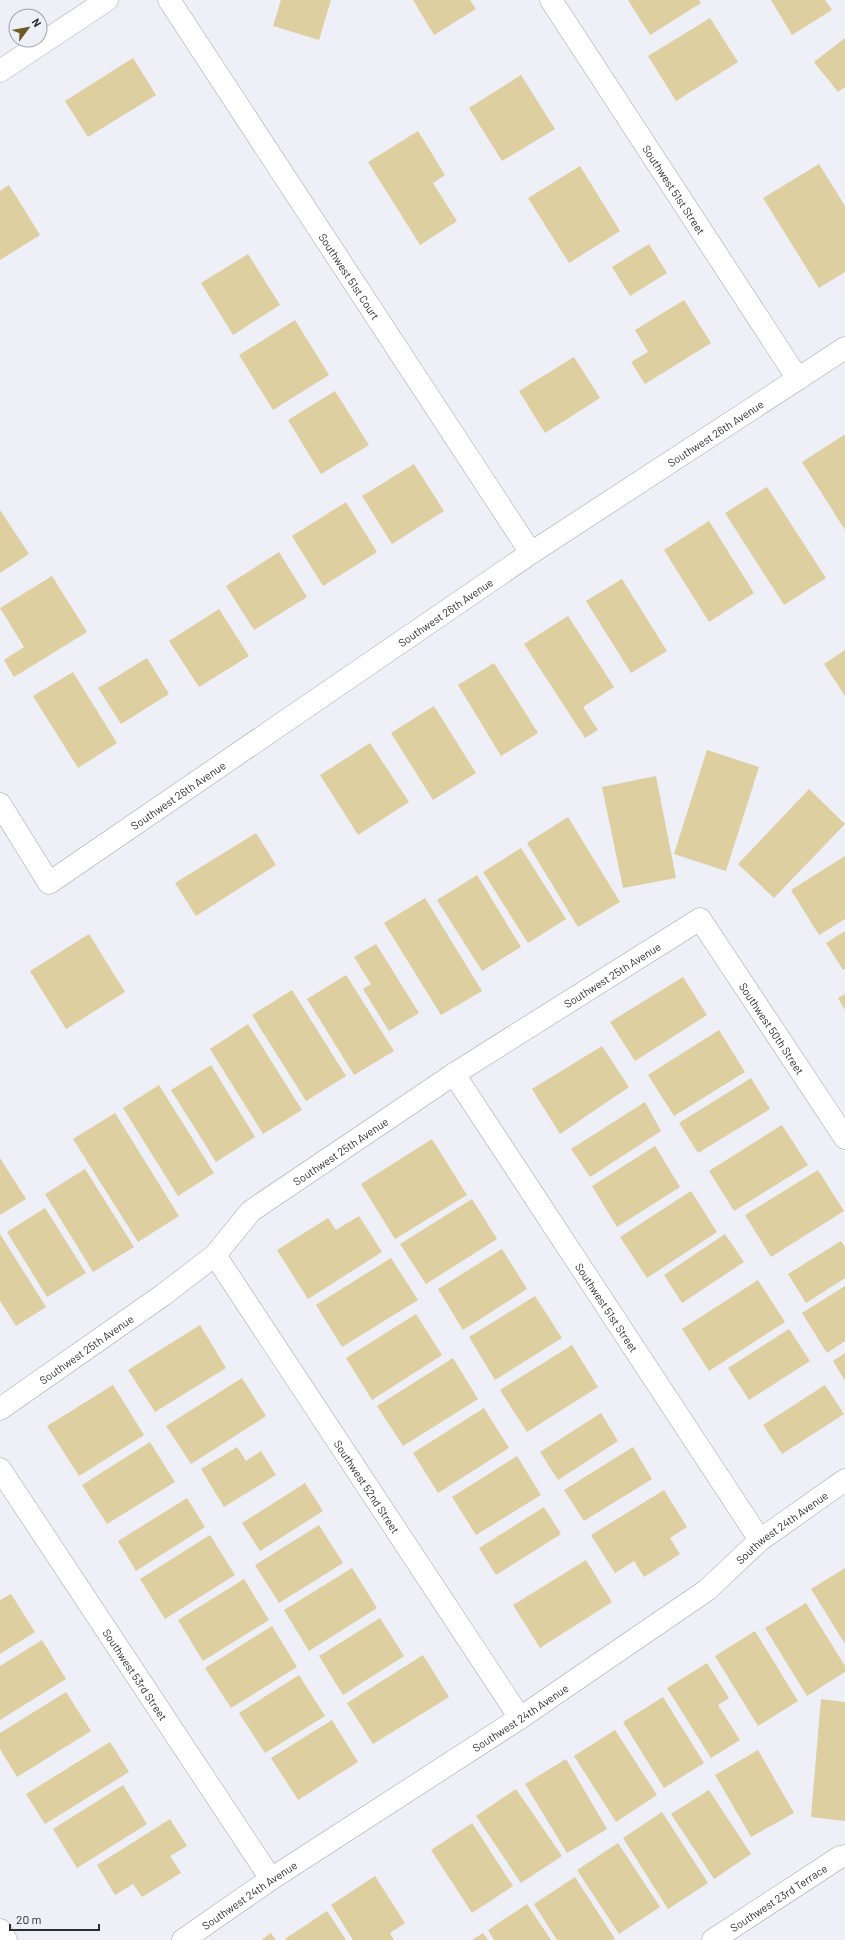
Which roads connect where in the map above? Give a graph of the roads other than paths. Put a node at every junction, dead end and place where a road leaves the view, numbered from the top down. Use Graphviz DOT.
graph roads {
  1 [pos="107,0"];
  2 [pos="169,0"];
  3 [pos="551,0"];
  4 [pos="0,71"];
  5 [pos="845,348"];
  6 [pos="798,378"];
  7 [pos="531,553"];
  8 [pos="0,804"];
  9 [pos="700,919"];
  10 [pos="454,1074"];
  11 [pos="845,1138"];
  12 [pos="215,1255"];
  13 [pos="0,1409"];
  14 [pos="0,1469"];
  15 [pos="845,1480"];
  16 [pos="760,1540"];
  17 [pos="520,1718"];
  18 [pos="845,1856"];
  19 [pos="271,1879"];
  20 [pos="0,1930"];
  21 [pos="6,1940"];
  22 [pos="183,1940"];
  23 [pos="712,1940"];
  1 -- 4 [label="street"];
  2 -- 7 [label="street, Southwest 51st Court"];
  3 -- 6 [label="street, Southwest 51st Street"];
  5 -- 6 [label="street, Southwest 26th Avenue"];
  6 -- 7 [label="street, Southwest 26th Avenue"];
  7 -- 8 [label="street, Southwest 26th Avenue"];
  9 -- 10 [label="street, Southwest 25th Avenue"];
  9 -- 11 [label="street, Southwest 50th Street"];
  10 -- 12 [label="street, Southwest 25th Avenue"];
  10 -- 16 [label="street, Southwest 51st Street"];
  12 -- 13 [label="street, Southwest 25th Avenue"];
  12 -- 17 [label="street, Southwest 52nd Street"];
  14 -- 19 [label="street, Southwest 53rd Street"];
  15 -- 16 [label="street, Southwest 24th Avenue"];
  16 -- 17 [label="street, Southwest 24th Avenue"];
  17 -- 19 [label="street, Southwest 24th Avenue"];
  18 -- 23 [label="street, Southwest 23rd Terrace"];
  19 -- 22 [label="street, Southwest 24th Avenue"];
  20 -- 21 [label="street"];
}
